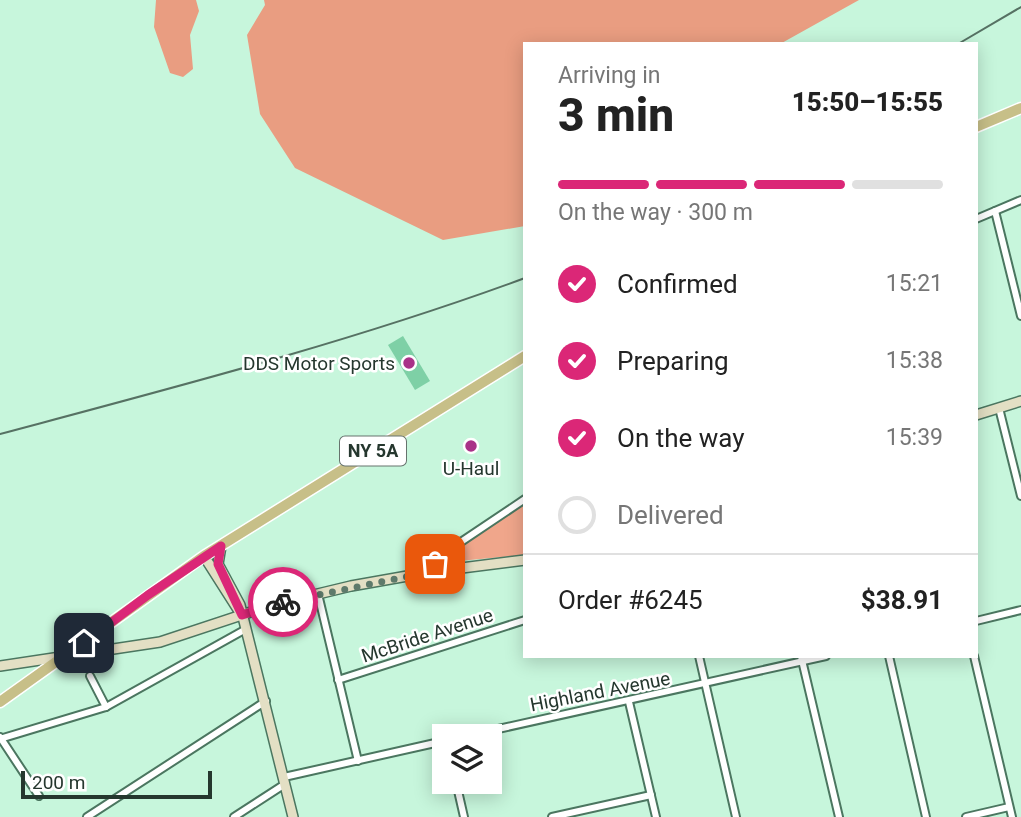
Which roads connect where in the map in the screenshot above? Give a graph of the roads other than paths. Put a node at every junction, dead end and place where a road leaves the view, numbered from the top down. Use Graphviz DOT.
graph roads {
  1 [pos="1021,108"];
  2 [pos="978,126"];
  3 [pos="1021,200"];
  4 [pos="995,211"];
  5 [pos="978,218"];
  6 [pos="1019,299"];
  7 [pos="1021,316"];
  8 [pos="523,357"];
  9 [pos="1021,401"];
  10 [pos="999,408"];
  11 [pos="978,414"];
  12 [pos="1021,496"];
  13 [pos="523,500"];
  14 [pos="221,546"];
  15 [pos="204,556"];
  16 [pos="523,561"];
  17 [pos="430,572"];
  18 [pos="318,594"];
  19 [pos="1021,610"];
  20 [pos="242,615"];
  21 [pos="523,621"];
  22 [pos="978,621"];
  23 [pos="246,629"];
  24 [pos="71,654"];
  25 [pos="699,658"];
  26 [pos="889,658"];
  27 [pos="974,658"];
  28 [pos="802,659"];
  29 [pos="0,666"];
  30 [pos="90,676"];
  31 [pos="338,680"];
  32 [pos="706,685"];
  33 [pos="0,702"];
  34 [pos="266,702"];
  35 [pos="629,702"];
  36 [pos="106,708"];
  37 [pos="502,729"];
  38 [pos="0,738"];
  39 [pos="432,744"];
  40 [pos="358,761"];
  41 [pos="284,780"];
  42 [pos="459,794"];
  43 [pos="651,795"];
  44 [pos="39,796"];
  45 [pos="1009,807"];
  46 [pos="87,817"];
  47 [pos="234,817"];
  48 [pos="293,817"];
  49 [pos="464,817"];
  50 [pos="552,817"];
  51 [pos="656,817"];
  52 [pos="736,817"];
  53 [pos="839,817"];
  54 [pos="926,817"];
  55 [pos="966,817"];
  56 [pos="1012,817"];
  1 -- 2 [label="main road"];
  3 -- 4 [label="street"];
  4 -- 5 [label="street"];
  4 -- 6 [label="street"];
  6 -- 7 [label="street"];
  8 -- 14 [label="main road, NY 5A"];
  9 -- 10 [label="street"];
  10 -- 11 [label="street"];
  10 -- 12 [label="street"];
  13 -- 17 [label="street"];
  14 -- 15 [label="main road, NY 5A"];
  14 -- 20 [label="street"];
  15 -- 20 [label="street"];
  15 -- 24 [label="main road, NY 5A"];
  16 -- 17 [label="street"];
  17 -- 18 [label="street"];
  18 -- 20 [label="street"];
  18 -- 31 [label="street"];
  19 -- 22 [label="street"];
  20 -- 23 [label="street"];
  20 -- 24 [label="street"];
  21 -- 31 [label="street, McBride Avenue"];
  23 -- 34 [label="street"];
  23 -- 36 [label="street"];
  24 -- 29 [label="street"];
  24 -- 33 [label="main road, NY 5A"];
  25 -- 32 [label="street"];
  26 -- 54 [label="street"];
  27 -- 45 [label="street"];
  28 -- 32 [label="street, Highland Avenue"];
  28 -- 53 [label="street"];
  30 -- 36 [label="street"];
  31 -- 40 [label="street"];
  32 -- 35 [label="street, Highland Avenue"];
  32 -- 52 [label="street"];
  34 -- 41 [label="street"];
  34 -- 46 [label="street"];
  35 -- 37 [label="street, Highland Avenue"];
  35 -- 43 [label="street"];
  36 -- 38 [label="street"];
  38 -- 44 [label="street"];
  39 -- 40 [label="street"];
  40 -- 41 [label="street"];
  41 -- 47 [label="street"];
  41 -- 48 [label="street"];
  42 -- 49 [label="street"];
  43 -- 50 [label="street"];
  43 -- 51 [label="street"];
  45 -- 55 [label="street"];
  45 -- 56 [label="street"];
}
